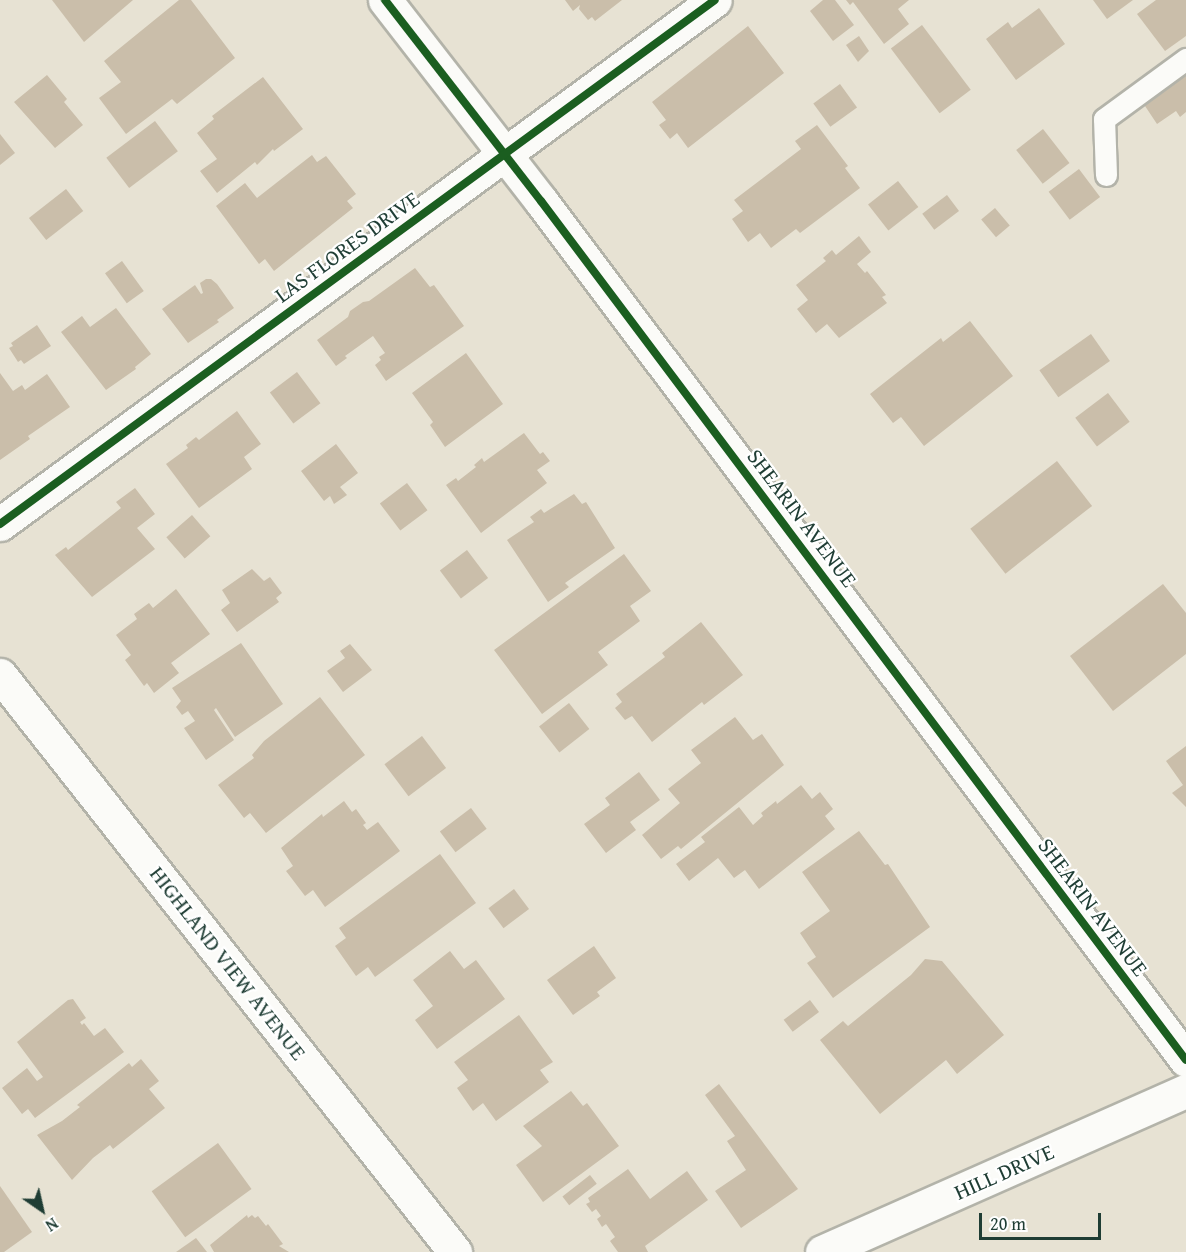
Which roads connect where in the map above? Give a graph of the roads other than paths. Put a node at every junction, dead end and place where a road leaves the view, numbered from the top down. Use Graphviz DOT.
graph roads {
  1 [pos="385,0"];
  2 [pos="715,0"];
  3 [pos="1186,59"];
  4 [pos="504,154"];
  5 [pos="1106,175"];
  6 [pos="0,524"];
  7 [pos="0,675"];
  8 [pos="1186,1060"];
  9 [pos="1186,1091"];
  10 [pos="867,1244"];
  11 [pos="455,1252"];
  12 [pos="822,1252"];
  1 -- 4 [label="street, SHEARIN AVENUE"];
  2 -- 4 [label="street, LAS FLORES DRIVE"];
  3 -- 5 [label="lane"];
  4 -- 6 [label="street, LAS FLORES DRIVE"];
  4 -- 8 [label="street, SHEARIN AVENUE"];
  7 -- 11 [label="street, HIGHLAND VIEW AVENUE"];
  9 -- 10 [label="street, HILL DRIVE"];
  10 -- 12 [label="street, HILL DRIVE"];
}
